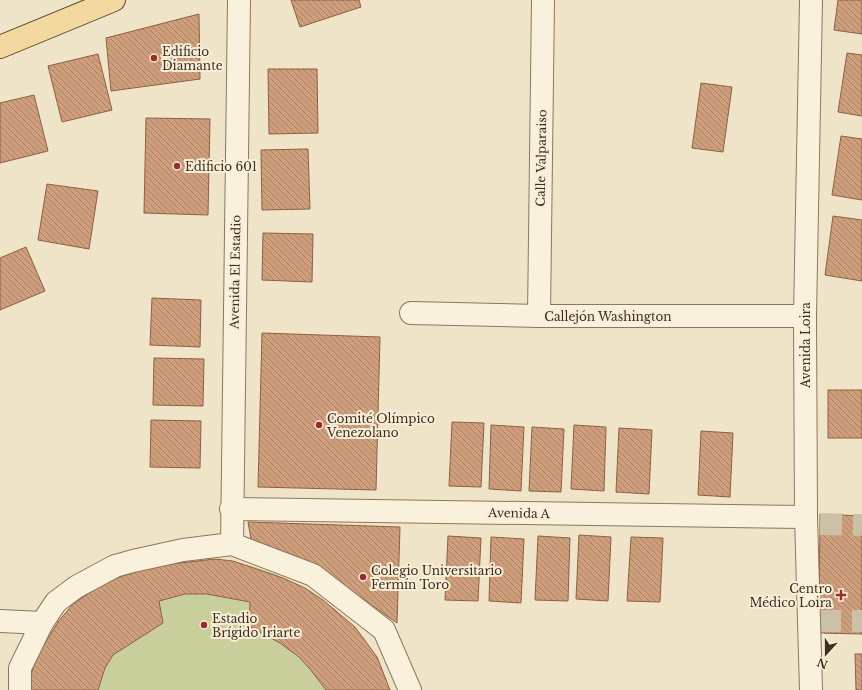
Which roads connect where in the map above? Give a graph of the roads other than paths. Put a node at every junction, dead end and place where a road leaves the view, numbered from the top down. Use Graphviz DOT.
graph roads {
  1 [pos="114,0"];
  2 [pos="239,0"];
  3 [pos="543,0"];
  4 [pos="811,0"];
  5 [pos="0,47"];
  6 [pos="411,313"];
  7 [pos="538,316"];
  8 [pos="805,316"];
  9 [pos="231,509"];
  10 [pos="811,522"];
  11 [pos="232,544"];
  12 [pos="0,621"];
  13 [pos="42,623"];
  14 [pos="20,690"];
  15 [pos="410,690"];
  16 [pos="811,690"];
  1 -- 5 [label="main road"];
  2 -- 9 [label="street, Avenida El Estadio"];
  3 -- 7 [label="street, Calle Valparaiso"];
  4 -- 8 [label="street, Avenida Loira"];
  6 -- 7 [label="street, Callejón Washington"];
  7 -- 8 [label="street, Callejón Washington"];
  8 -- 10 [label="street, Avenida Loira"];
  9 -- 10 [label="street, Avenida A"];
  9 -- 11 [label="street, Avenida El Estadio"];
  10 -- 16 [label="street, Avenida Loira"];
  11 -- 13 [label="street"];
  11 -- 15 [label="street"];
  12 -- 13 [label="street"];
  13 -- 14 [label="street"];
}
